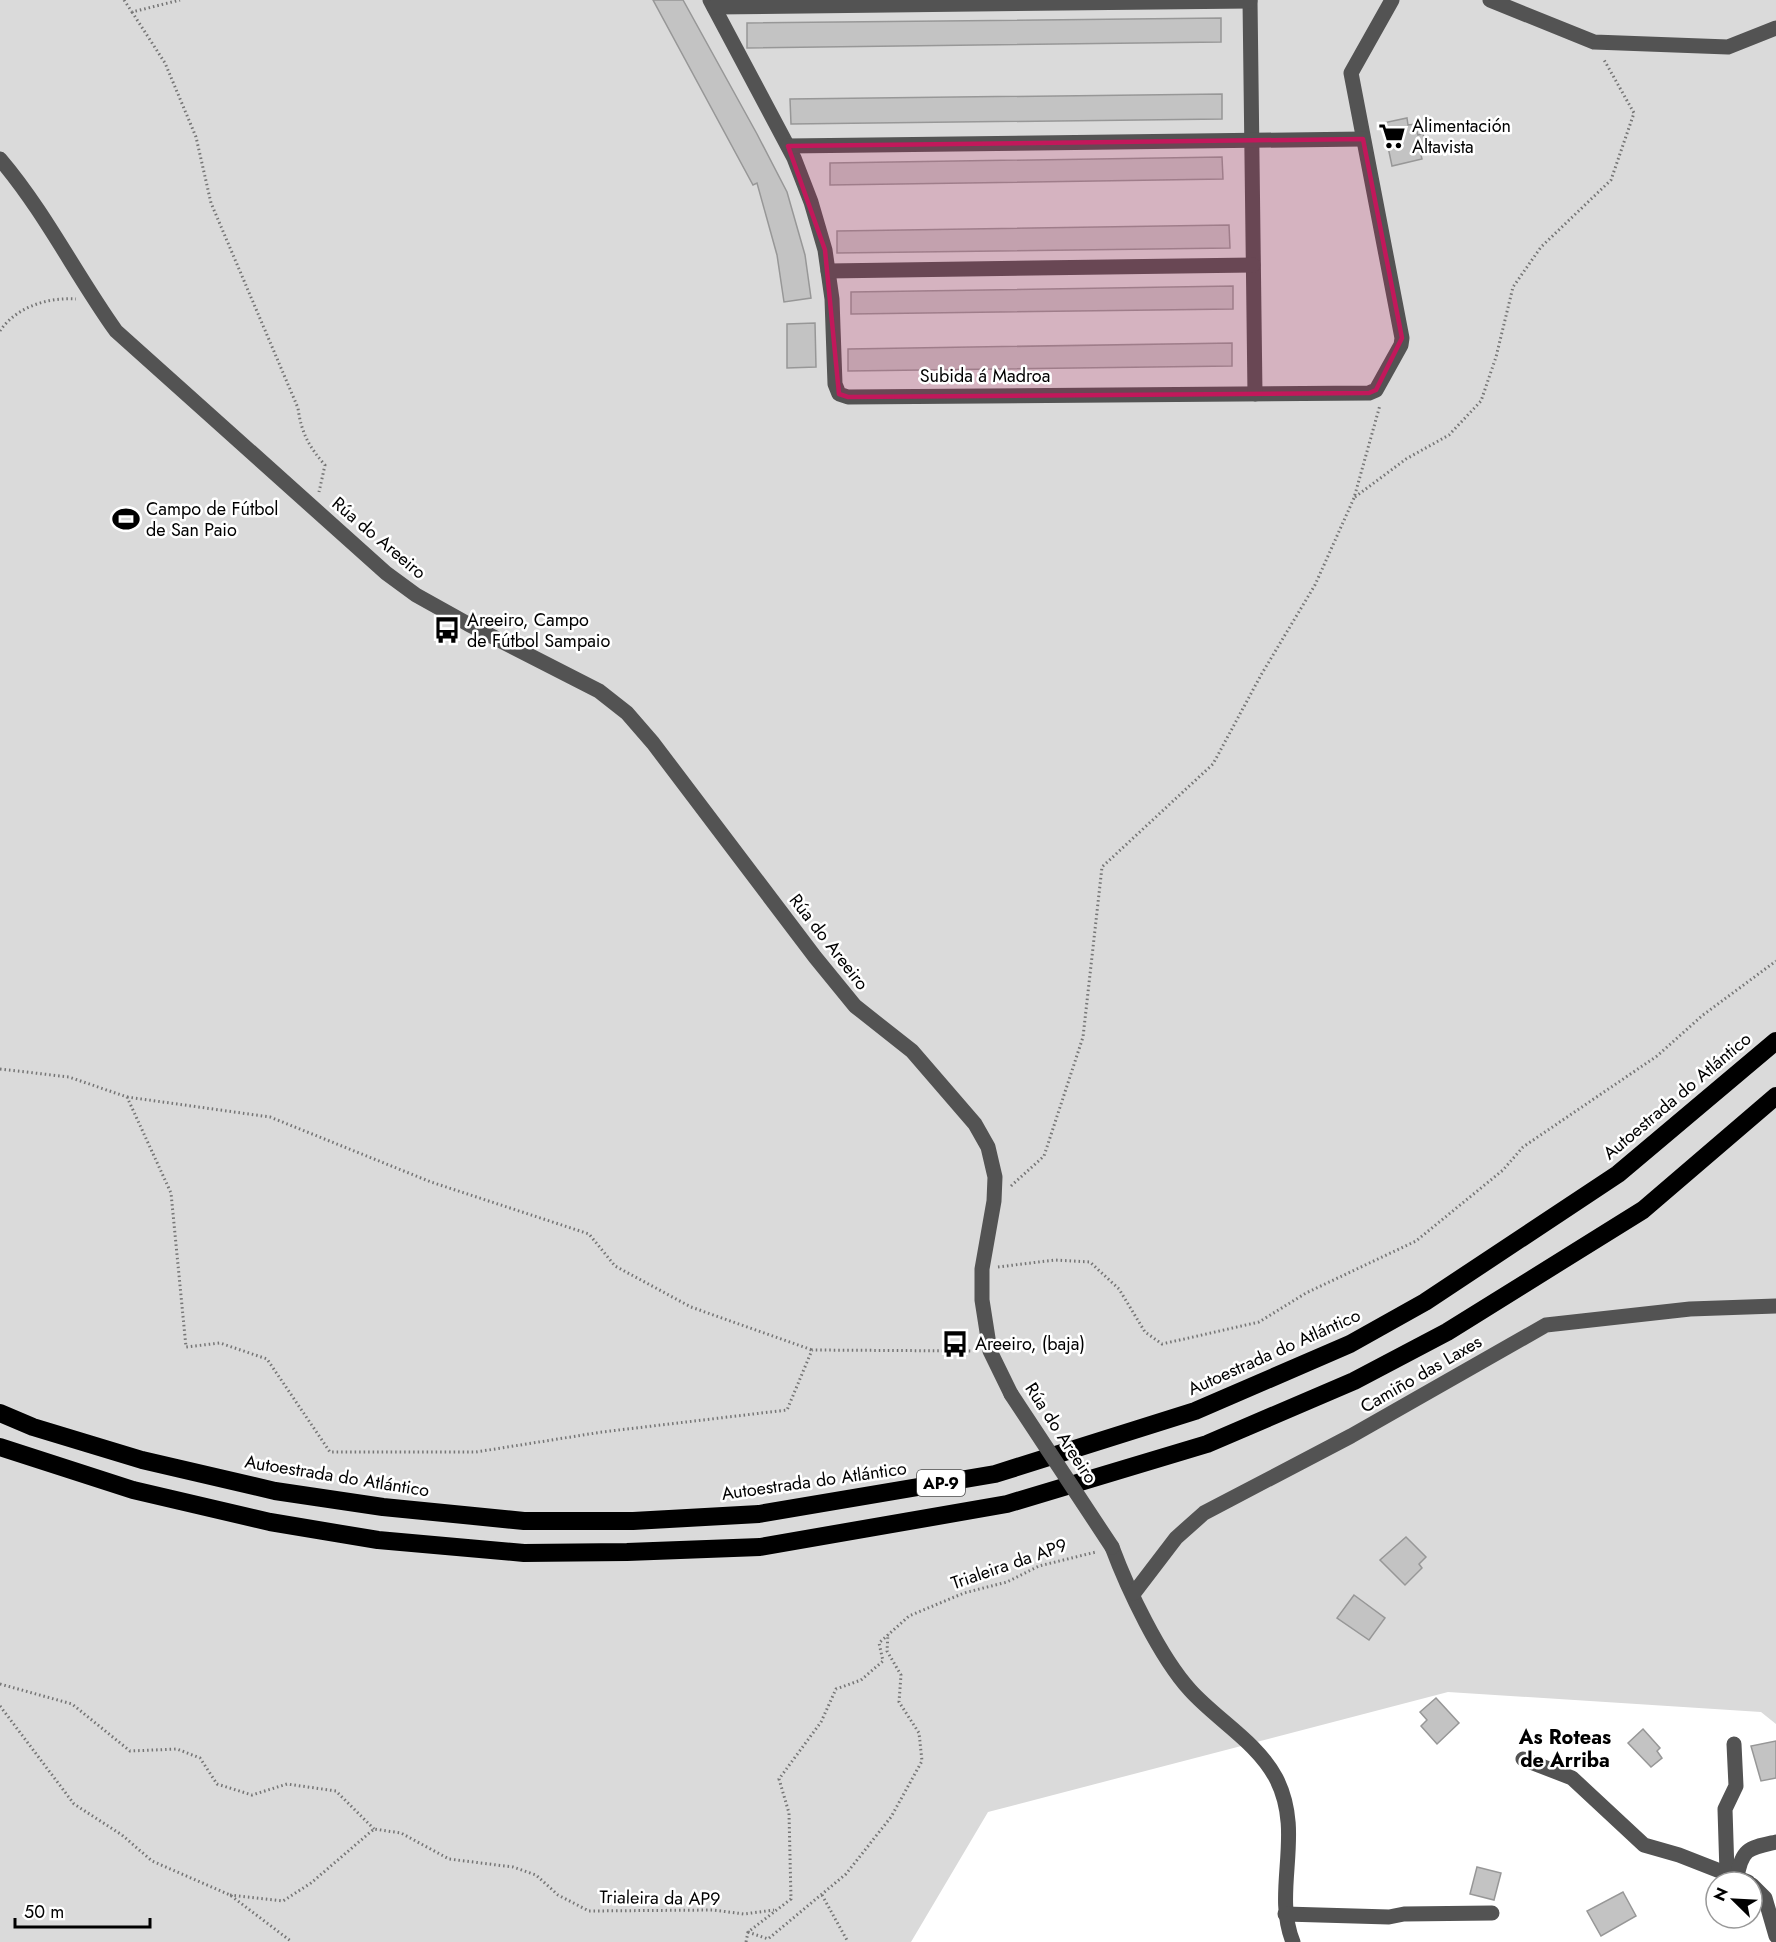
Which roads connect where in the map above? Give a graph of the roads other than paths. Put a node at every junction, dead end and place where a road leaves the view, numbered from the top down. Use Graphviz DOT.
graph roads {
  1 [pos="1250,0"];
  2 [pos="1392,0"];
  3 [pos="1490,0"];
  4 [pos="712,3"];
  5 [pos="1776,28"];
  6 [pos="1363,139"];
  7 [pos="1252,140"];
  8 [pos="788,146"];
  9 [pos="0,159"];
  10 [pos="1254,265"];
  11 [pos="828,271"];
  12 [pos="1255,394"];
  13 [pos="1776,1041"];
  14 [pos="1776,1096"];
  15 [pos="1776,1306"];
  16 [pos="0,1413"];
  17 [pos="0,1447"];
  18 [pos="1134,1593"];
  19 [pos="1734,1744"];
  20 [pos="1523,1759"];
  21 [pos="1776,1842"];
  22 [pos="1717,1870"];
  23 [pos="1736,1870"];
  24 [pos="1739,1870"];
  25 [pos="1764,1897"];
  26 [pos="1492,1913"];
  27 [pos="1285,1914"];
  28 [pos="1776,1936"];
  29 [pos="1293,1942"];
  1 -- 4 [label="street, Subida á Madroa"];
  1 -- 7 [label="street, Subida á Madroa"];
  2 -- 6 [label="street, Subida á Madroa"];
  3 -- 5 [label="street"];
  4 -- 8 [label="street, Subida á Madroa"];
  6 -- 7 [label="street"];
  6 -- 12 [label="street, Subida á Madroa"];
  7 -- 8 [label="street"];
  7 -- 10 [label="street, Subida á Madroa"];
  8 -- 11 [label="street, Subida á Madroa"];
  9 -- 18 [label="street, Rúa do Areeiro, bridge"];
  10 -- 11 [label="street"];
  10 -- 12 [label="street, Subida á Madroa"];
  11 -- 12 [label="street, Subida á Madroa"];
  13 -- 16 [label="highway, Autoestrada do Atlántico / AP-9"];
  14 -- 17 [label="highway, AP-9"];
  15 -- 18 [label="street, Camiño das Laxes"];
  18 -- 27 [label="street, Rúa do Areeiro"];
  19 -- 23 [label="street"];
  20 -- 22 [label="street"];
  21 -- 24 [label="street"];
  25 -- 28 [label="street"];
  26 -- 27 [label="street"];
  27 -- 29 [label="street, Rúa do Areeiro"];
}
